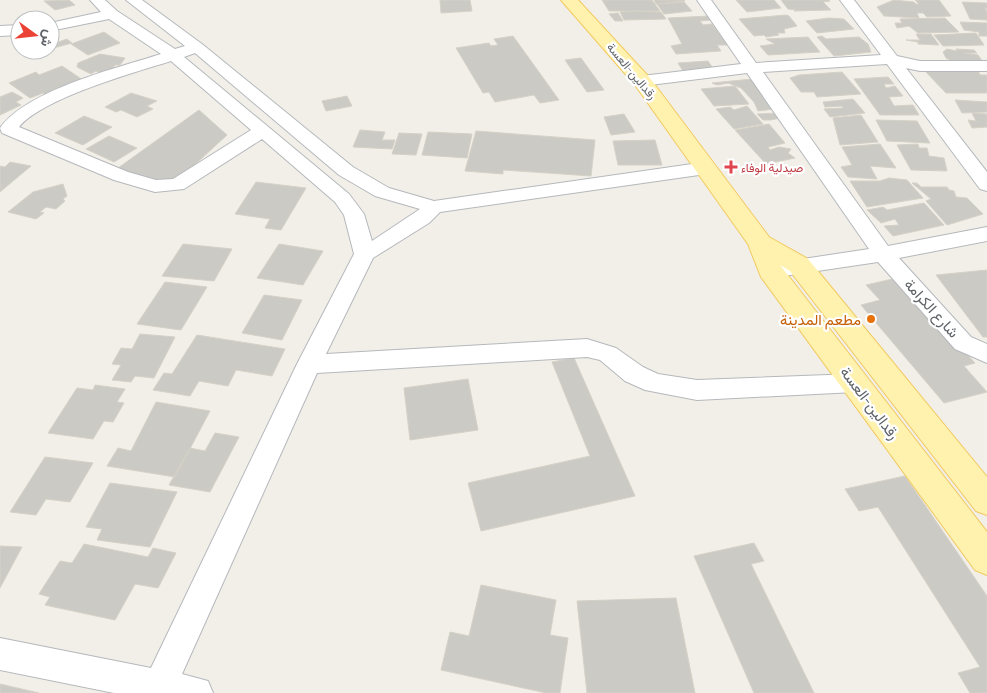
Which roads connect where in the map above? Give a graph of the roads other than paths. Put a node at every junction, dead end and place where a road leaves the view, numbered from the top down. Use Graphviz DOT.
graph roads {
  1 [pos="98,0"];
  2 [pos="133,0"];
  3 [pos="570,0"];
  4 [pos="704,0"];
  5 [pos="847,0"];
  6 [pos="112,14"];
  7 [pos="60,24"];
  8 [pos="197,47"];
  9 [pos="174,56"];
  10 [pos="891,58"];
  11 [pos="987,66"];
  12 [pos="752,68"];
  13 [pos="642,81"];
  14 [pos="262,131"];
  15 [pos="706,168"];
  16 [pos="987,185"];
  17 [pos="376,188"];
  18 [pos="345,203"];
  19 [pos="434,207"];
  20 [pos="987,234"];
  21 [pos="760,244"];
  22 [pos="365,254"];
  23 [pos="883,254"];
  24 [pos="799,265"];
  25 [pos="770,271"];
  26 [pos="987,354"];
  27 [pos="308,364"];
  28 [pos="855,383"];
  29 [pos="987,501"];
  30 [pos="987,559"];
  31 [pos="0,654"];
  32 [pos="157,690"];
  33 [pos="196,693"];
  1 -- 6 [label="street"];
  2 -- 8 [label="street"];
  3 -- 13 [label="main road, رقدالين-العسة"];
  4 -- 12 [label="street, شارع الكرامة"];
  5 -- 10 [label="street"];
  6 -- 7 [label="street"];
  6 -- 9 [label="street"];
  8 -- 9 [label="street"];
  8 -- 17 [label="street"];
  9 -- 14 [label="street"];
  9 -- 14 [label="street"];
  10 -- 11 [label="street"];
  10 -- 12 [label="street"];
  10 -- 16 [label="street"];
  12 -- 13 [label="street"];
  12 -- 23 [label="street, شارع الكرامة"];
  13 -- 15 [label="main road, رقدالين-العسة"];
  14 -- 18 [label="street"];
  15 -- 19 [label="street"];
  15 -- 21 [label="main road, رقدالين-العسة"];
  17 -- 18 [label="street"];
  17 -- 19 [label="street"];
  18 -- 22 [label="street"];
  19 -- 22 [label="street"];
  20 -- 23 [label="street"];
  21 -- 24 [label="main road, رقدالين-العسة"];
  21 -- 25 [label="main road, رقدالين-العسة"];
  22 -- 27 [label="street"];
  23 -- 24 [label="street"];
  23 -- 26 [label="street, شارع الكرامة"];
  24 -- 25 [label="street"];
  24 -- 29 [label="main road, رقدالين-العسة"];
  25 -- 28 [label="main road, رقدالين-العسة"];
  27 -- 28 [label="street"];
  27 -- 32 [label="street"];
  28 -- 30 [label="main road, رقدالين-العسة"];
  31 -- 32 [label="street"];
  32 -- 33 [label="street"];
}
